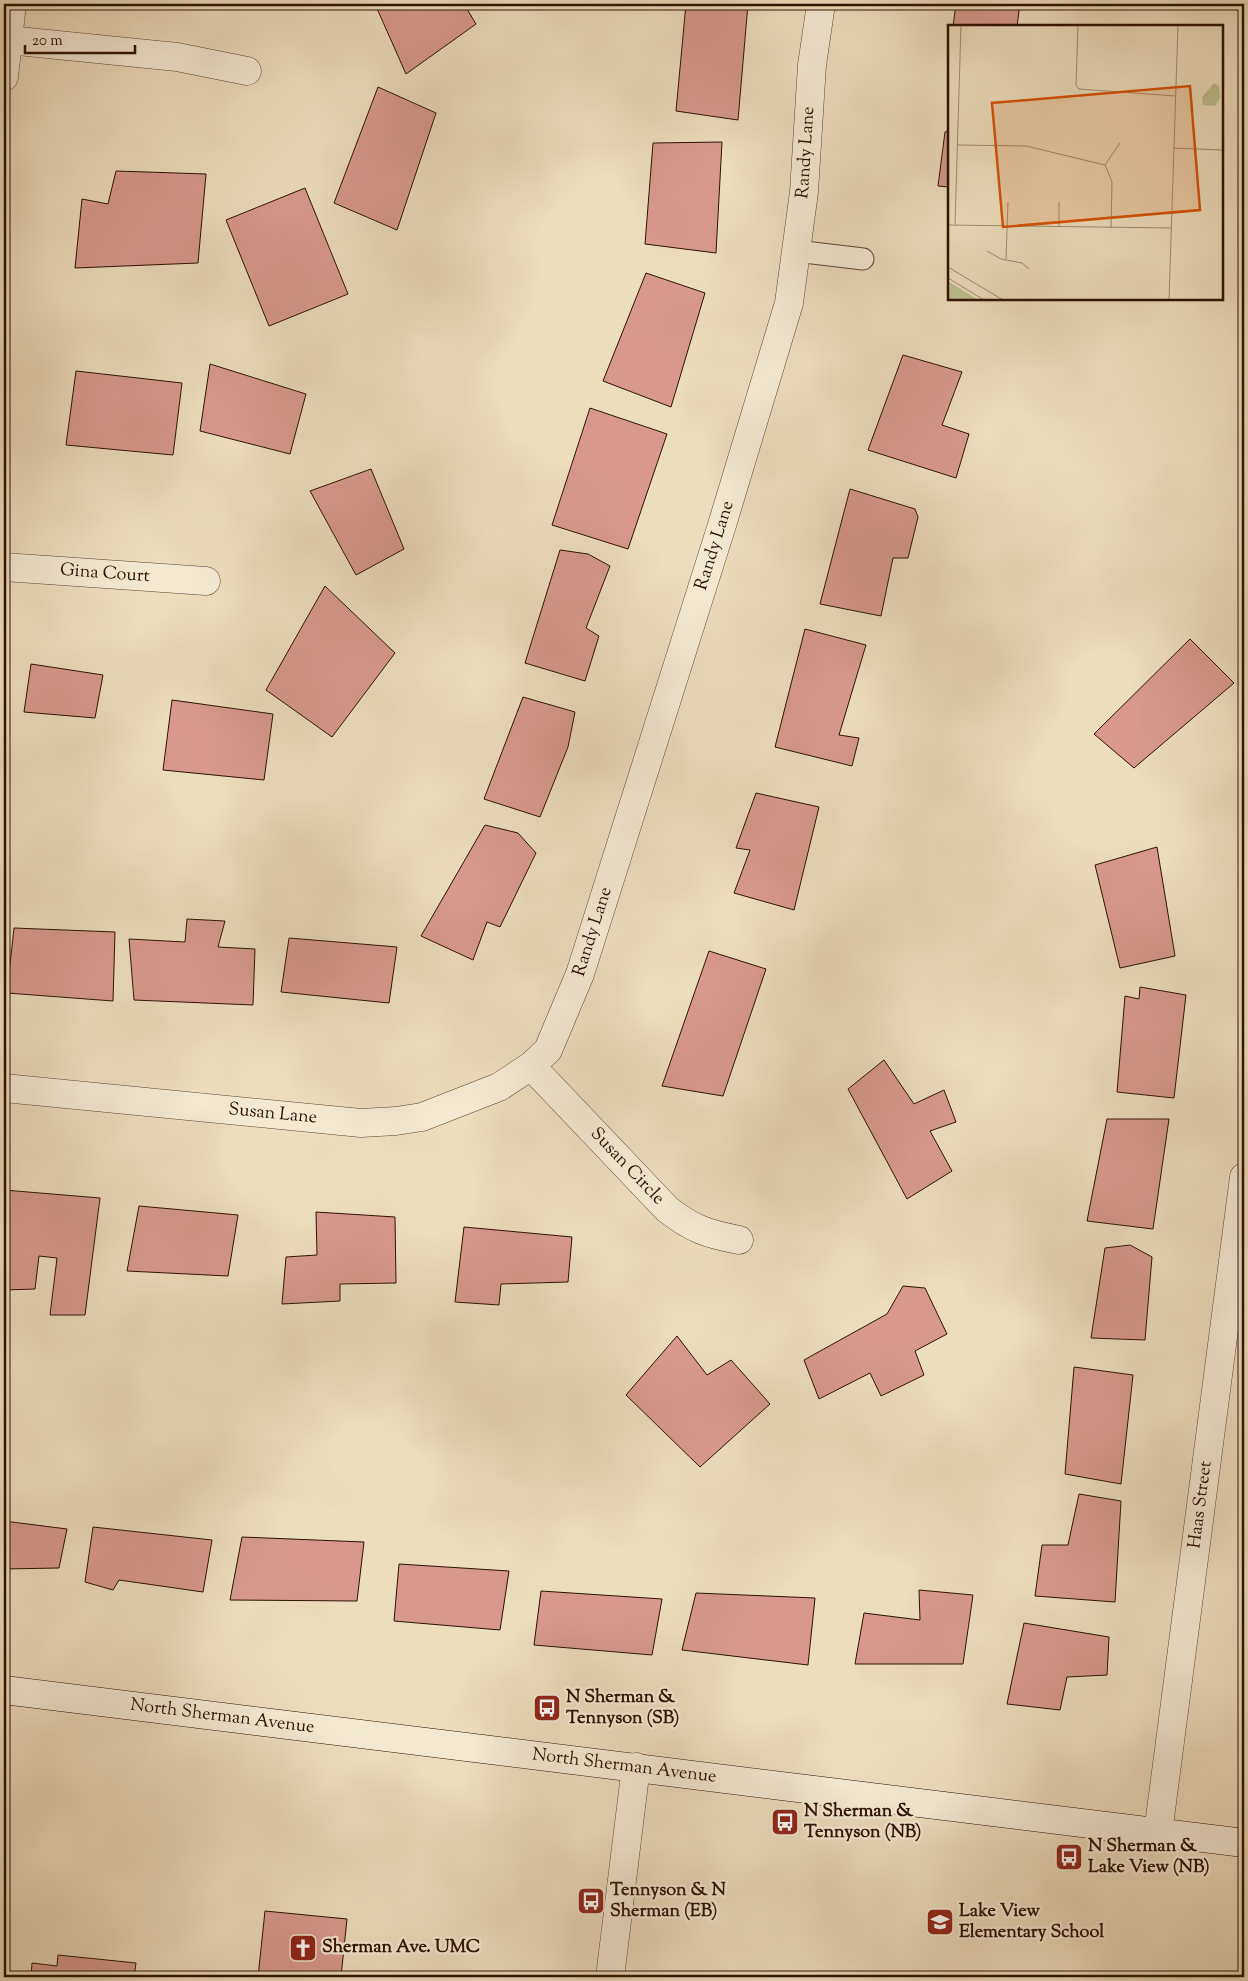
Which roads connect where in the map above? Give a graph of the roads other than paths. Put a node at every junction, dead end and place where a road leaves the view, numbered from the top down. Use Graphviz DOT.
graph roads {
  1 [pos="12,4"];
  2 [pos="821,4"];
  3 [pos="6,39"];
  4 [pos="248,71"];
  5 [pos="4,77"];
  6 [pos="796,251"];
  7 [pos="863,259"];
  8 [pos="4,567"];
  9 [pos="206,581"];
  10 [pos="531,1066"];
  11 [pos="4,1088"];
  12 [pos="1244,1177"];
  13 [pos="739,1240"];
  14 [pos="4,1690"];
  15 [pos="636,1766"];
  16 [pos="1158,1833"];
  17 [pos="1244,1843"];
  18 [pos="610,1977"];
  1 -- 3 [label="street"];
  2 -- 6 [label="street, Randy Lane"];
  3 -- 4 [label="street"];
  3 -- 5 [label="street"];
  6 -- 7 [label="lane"];
  6 -- 10 [label="street, Randy Lane"];
  8 -- 9 [label="street, Gina Court"];
  10 -- 11 [label="street, Susan Lane"];
  10 -- 13 [label="street, Susan Circle"];
  12 -- 16 [label="street, Haas Street"];
  14 -- 15 [label="street, North Sherman Avenue"];
  15 -- 16 [label="street, North Sherman Avenue"];
  15 -- 18 [label="street"];
  16 -- 17 [label="street, North Sherman Avenue"];
}
